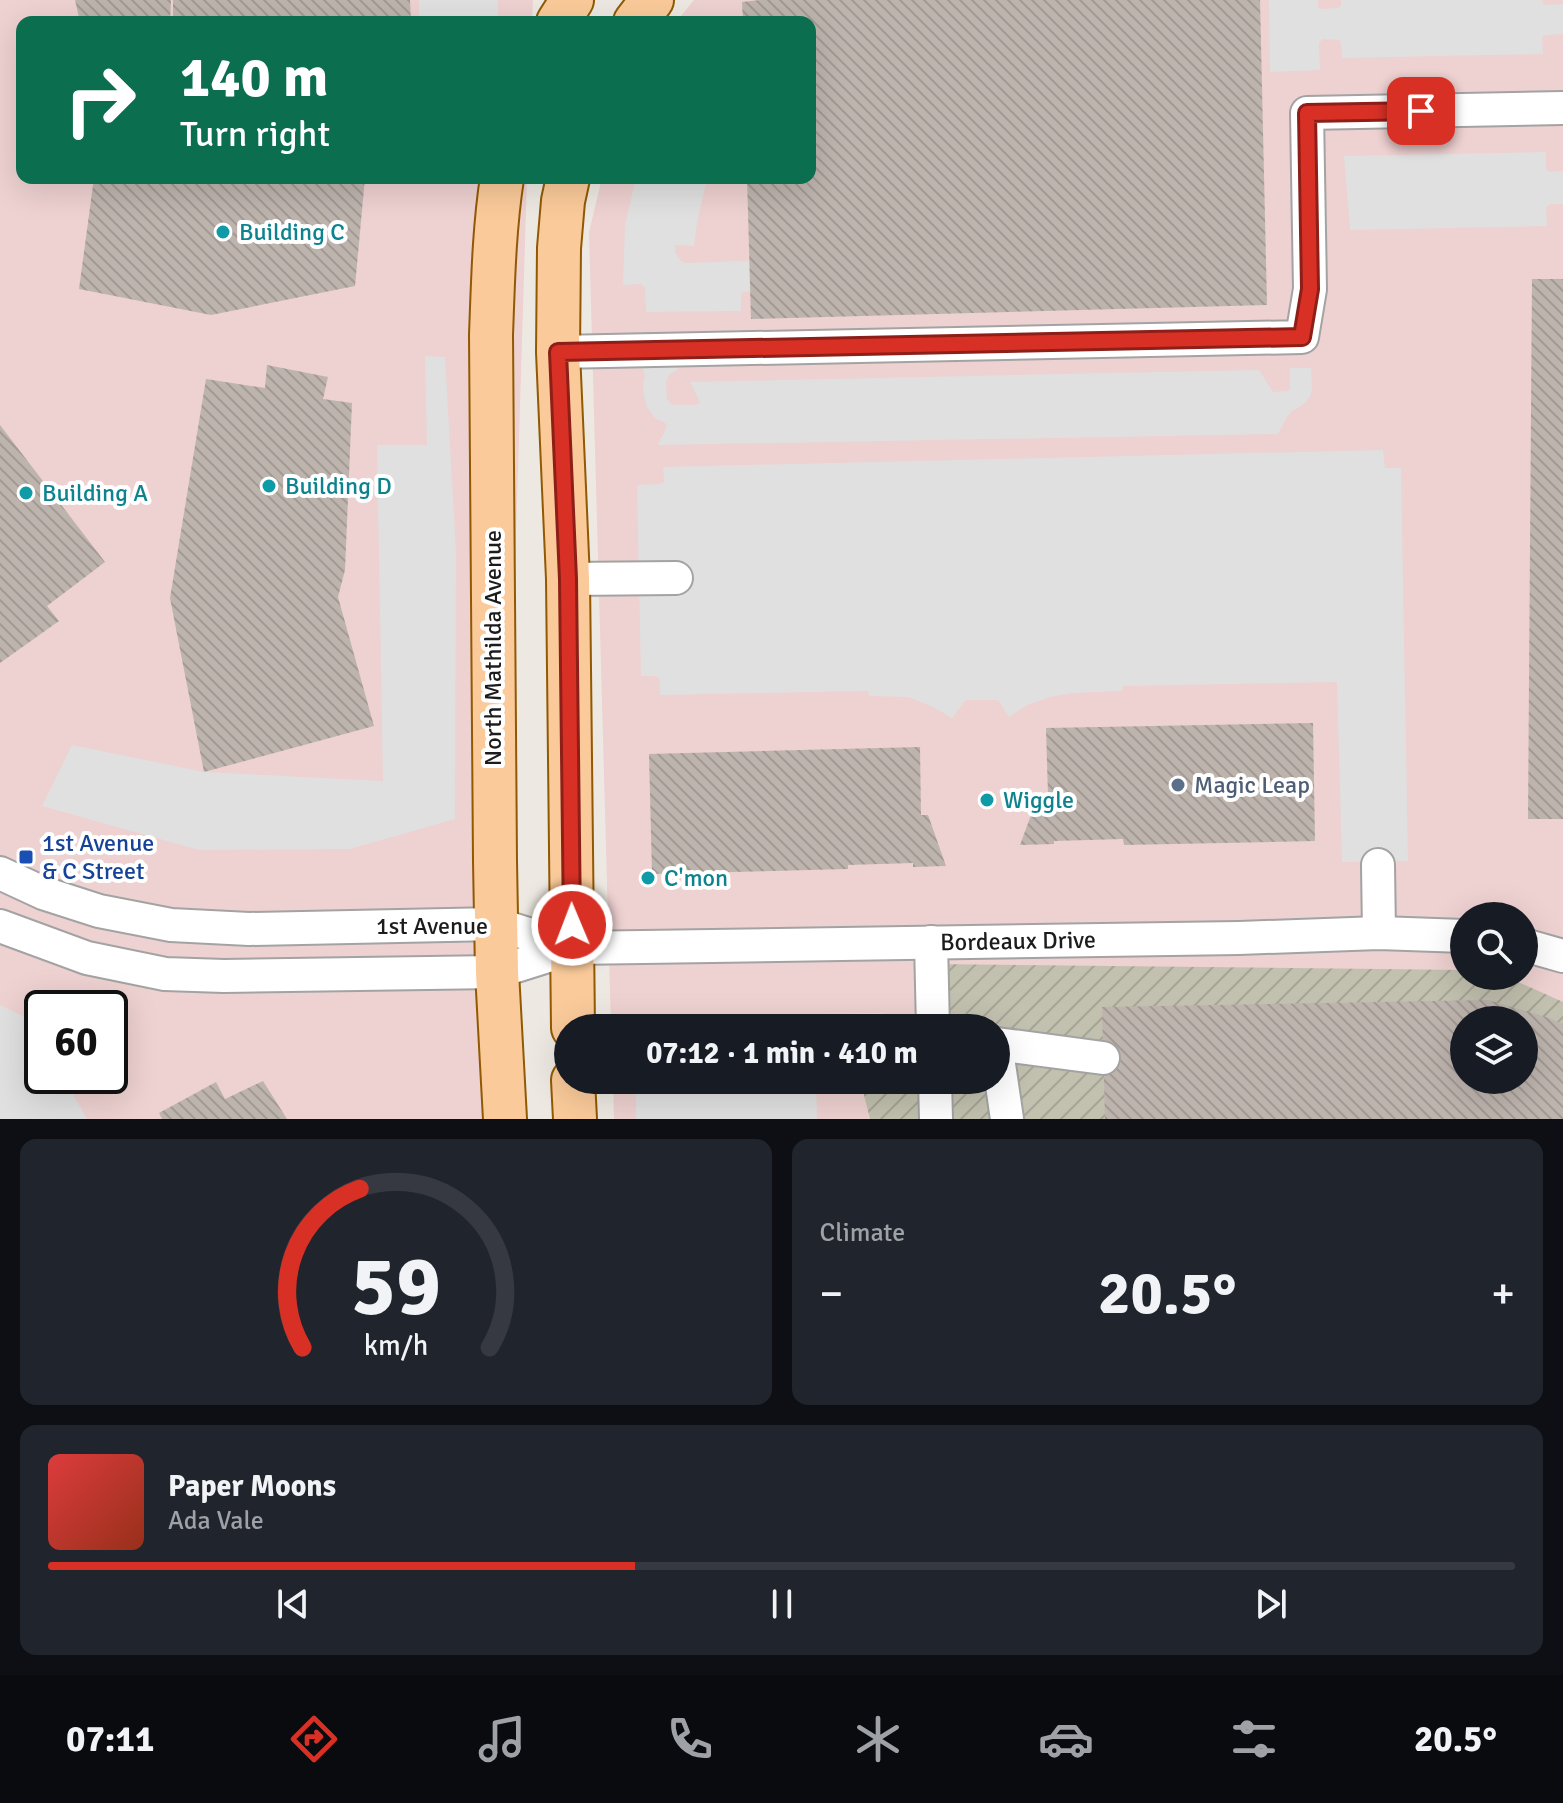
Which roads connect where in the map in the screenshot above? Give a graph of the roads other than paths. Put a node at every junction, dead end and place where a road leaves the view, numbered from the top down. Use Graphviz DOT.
graph roads {
  1 [pos="652,0"];
  2 [pos="640,16"];
  3 [pos="1563,108"];
  4 [pos="501,184"];
  5 [pos="567,184"];
  6 [pos="558,352"];
  7 [pos="676,578"];
  8 [pos="568,579"];
  9 [pos="1378,865"];
  10 [pos="0,873"];
  11 [pos="496,924"];
  12 [pos="0,926"];
  13 [pos="1379,933"];
  14 [pos="1450,936"];
  15 [pos="931,942"];
  16 [pos="573,948"];
  17 [pos="1538,948"];
  18 [pos="1563,956"];
  19 [pos="497,972"];
  20 [pos="573,1014"];
  21 [pos="933,1014"];
  22 [pos="1010,1046"];
  23 [pos="1103,1058"];
  24 [pos="574,1094"];
  25 [pos="935,1094"];
  26 [pos="1003,1094"];
  27 [pos="505,1119"];
  28 [pos="575,1119"];
  29 [pos="936,1119"];
  30 [pos="1007,1119"];
  1 -- 2 [label="main road"];
  3 -- 6 [label="street"];
  4 -- 11 [label="main road, North Mathilda Avenue"];
  5 -- 6 [label="main road"];
  6 -- 8 [label="main road"];
  7 -- 8 [label="street"];
  8 -- 16 [label="main road"];
  9 -- 13 [label="street"];
  10 -- 11 [label="street, 1st Avenue"];
  11 -- 16 [label="street, 1st Avenue"];
  11 -- 19 [label="main road, North Mathilda Avenue"];
  12 -- 19 [label="street, 1st Avenue"];
  13 -- 14 [label="street, Bordeaux Drive"];
  13 -- 15 [label="street, Bordeaux Drive"];
  15 -- 16 [label="street, Bordeaux Drive"];
  15 -- 21 [label="street"];
  16 -- 19 [label="street, 1st Avenue"];
  16 -- 20 [label="main road"];
  17 -- 18 [label="street"];
  19 -- 27 [label="main road, North Mathilda Avenue"];
  22 -- 23 [label="street"];
  24 -- 28 [label="main road"];
  25 -- 29 [label="street"];
  26 -- 30 [label="street"];
}
